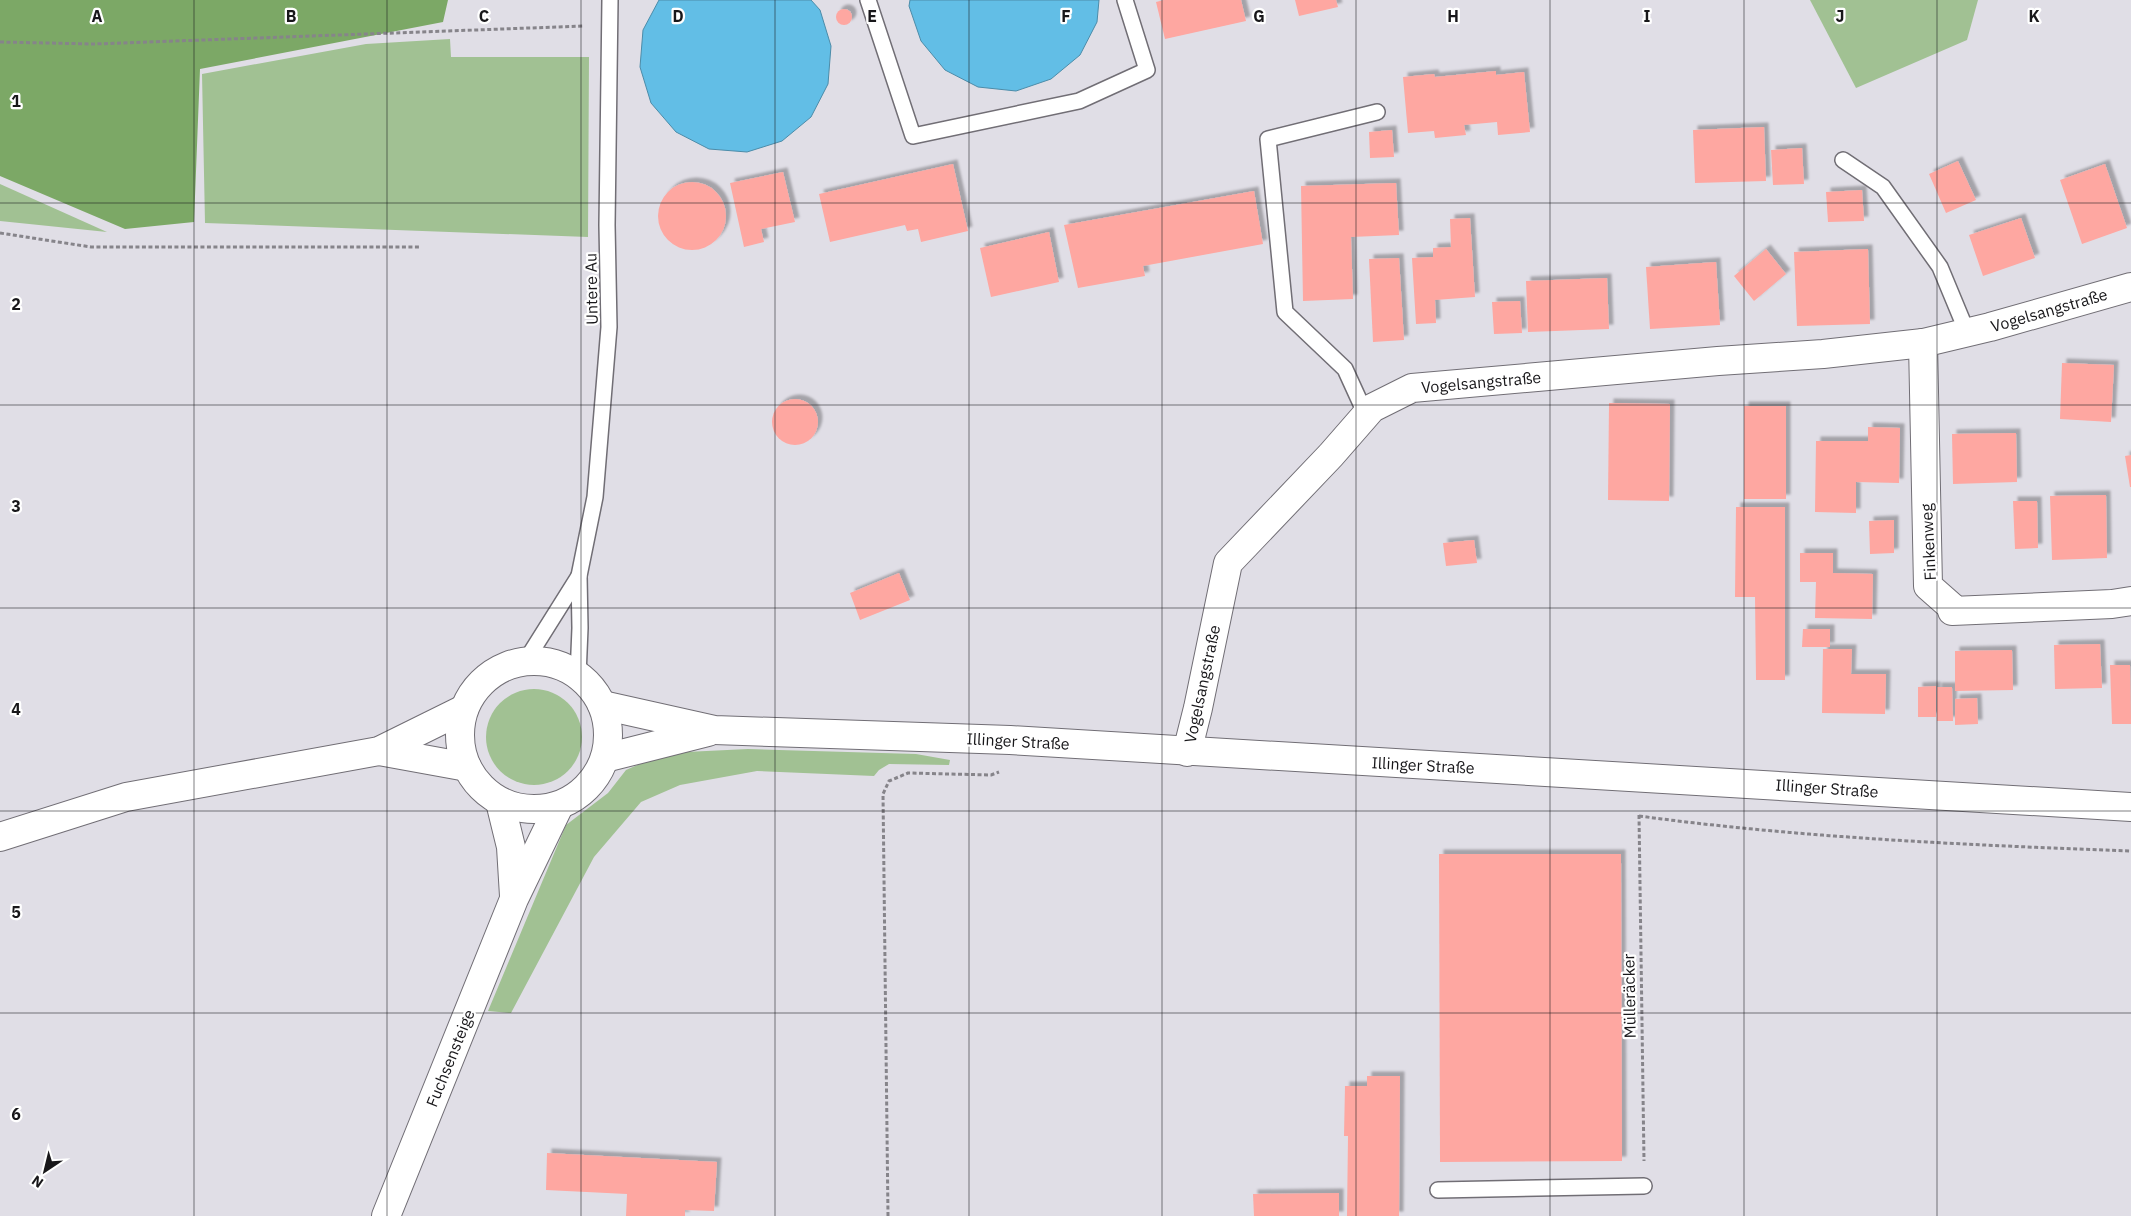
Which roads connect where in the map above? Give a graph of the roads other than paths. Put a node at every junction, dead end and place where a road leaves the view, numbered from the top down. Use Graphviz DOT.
graph roads {
  1 [pos="610,0"];
  2 [pos="868,0"];
  3 [pos="1125,0"];
  4 [pos="1377,112"];
  5 [pos="1843,160"];
  6 [pos="2131,287"];
  7 [pos="1967,332"];
  8 [pos="1922,343"];
  9 [pos="1366,415"];
  10 [pos="580,576"];
  11 [pos="2131,601"];
  12 [pos="525,662"];
  13 [pos="578,676"];
  14 [pos="602,705"];
  15 [pos="464,708"];
  16 [pos="714,730"];
  17 [pos="379,751"];
  18 [pos="1187,752"];
  19 [pos="605,758"];
  20 [pos="467,767"];
  21 [pos="500,802"];
  22 [pos="559,806"];
  23 [pos="2131,807"];
  24 [pos="0,837"];
  25 [pos="514,900"];
  26 [pos="1644,1186"];
  27 [pos="1438,1190"];
  28 [pos="386,1216"];
  1 -- 10 [label="lane, Untere Au"];
  2 -- 3 [label="lane"];
  4 -- 9 [label="lane"];
  5 -- 7 [label="lane"];
  6 -- 7 [label="street, Vogelsangstraße"];
  7 -- 8 [label="street, Vogelsangstraße"];
  8 -- 9 [label="street, Vogelsangstraße"];
  8 -- 11 [label="street, Finkenweg"];
  9 -- 18 [label="street, Vogelsangstraße"];
  10 -- 12 [label="lane, Untere Au"];
  10 -- 13 [label="lane, Untere Au"];
  12 -- 13 [label="street"];
  12 -- 15 [label="street"];
  13 -- 14 [label="street"];
  14 -- 16 [label="street, Illinger Straße"];
  14 -- 19 [label="street"];
  15 -- 17 [label="street"];
  15 -- 20 [label="street"];
  16 -- 18 [label="street, Illinger Straße"];
  16 -- 19 [label="street, Illinger Straße"];
  17 -- 20 [label="street"];
  17 -- 24 [label="street"];
  18 -- 23 [label="street, Illinger Straße"];
  19 -- 22 [label="street"];
  20 -- 21 [label="street"];
  21 -- 22 [label="street"];
  21 -- 25 [label="street, Fuchsensteige"];
  22 -- 25 [label="street, Fuchsensteige"];
  25 -- 28 [label="street, Fuchsensteige"];
  26 -- 27 [label="lane"];
}
